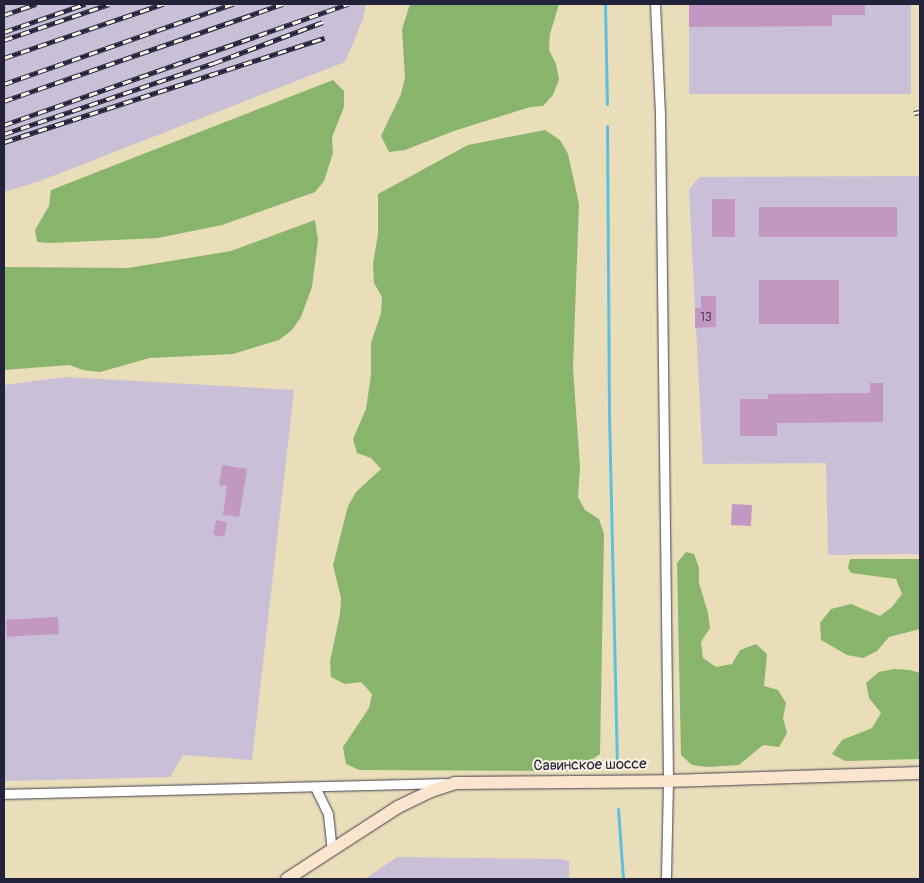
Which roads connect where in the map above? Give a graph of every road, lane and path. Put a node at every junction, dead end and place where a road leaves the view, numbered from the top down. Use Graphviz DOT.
graph roads {
  1 [pos="655,4"];
  2 [pos="920,773"];
  3 [pos="668,781"];
  4 [pos="455,783"];
  5 [pos="315,787"];
  6 [pos="4,794"];
  7 [pos="332,850"];
  8 [pos="287,879"];
  9 [pos="666,879"];
  1 -- 3 [label="street"];
  2 -- 3 [label="street, Савинское шоссе"];
  3 -- 4 [label="street, Савинское шоссе"];
  3 -- 9 [label="street"];
  4 -- 5 [label="street"];
  4 -- 7 [label="street, Савинское шоссе"];
  5 -- 6 [label="street"];
  5 -- 7 [label="street"];
  7 -- 8 [label="street, Савинское шоссе"];
}
